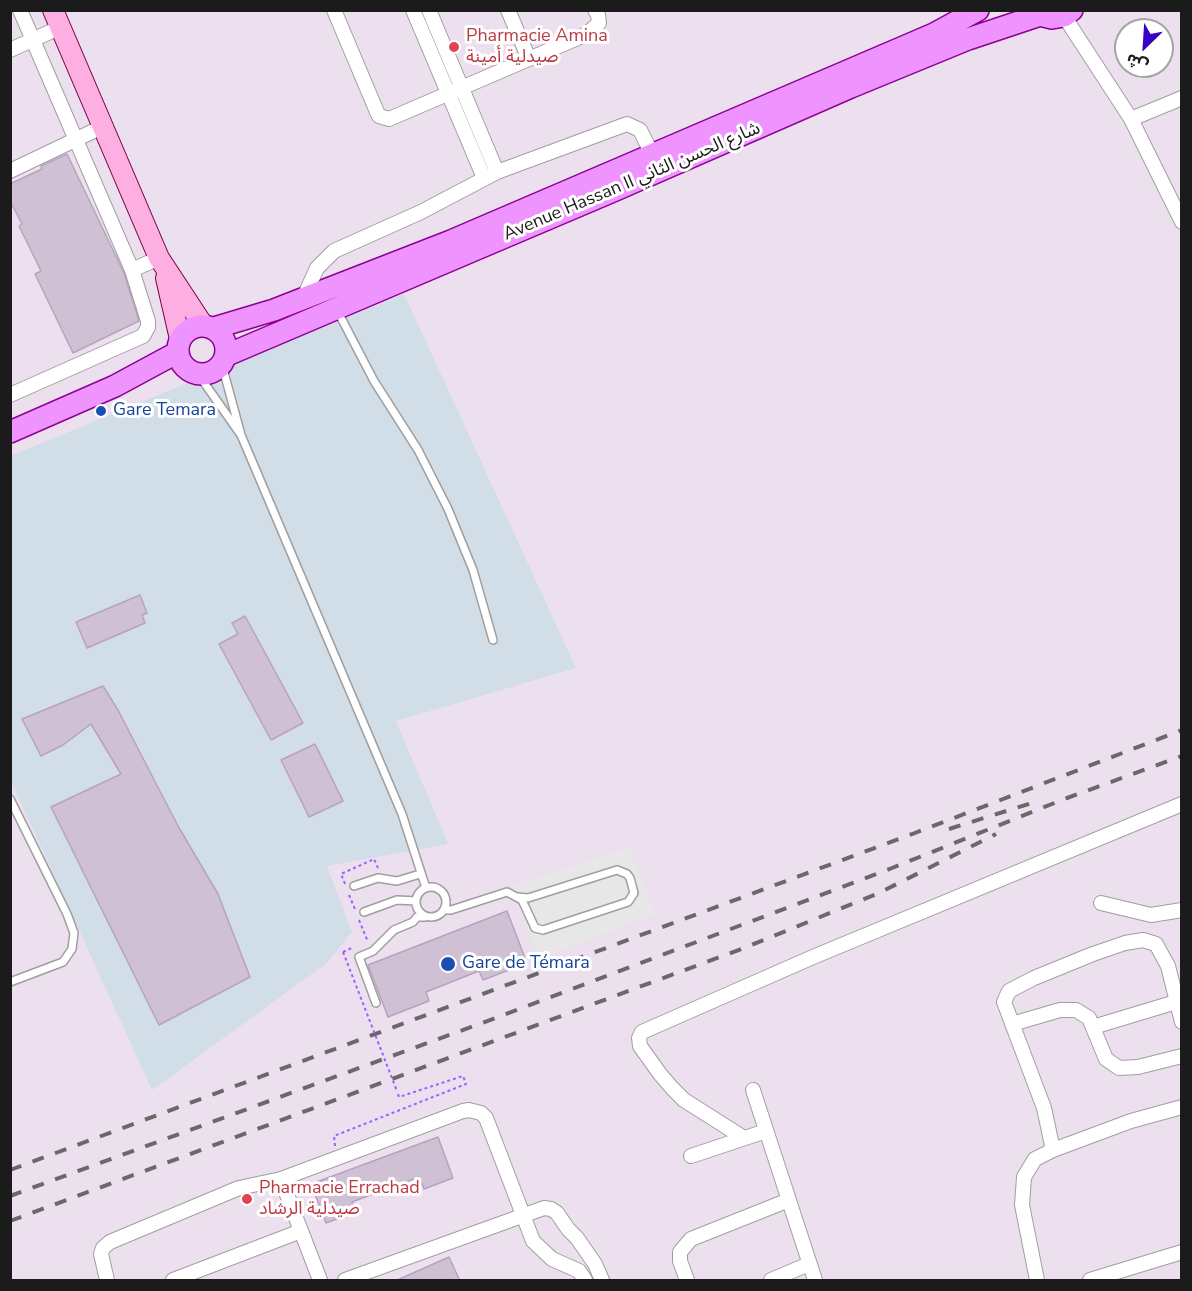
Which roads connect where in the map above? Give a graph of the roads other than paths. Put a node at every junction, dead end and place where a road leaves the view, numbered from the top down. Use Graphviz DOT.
graph roads {
  1 [pos="20,10"];
  2 [pos="334,10"];
  3 [pos="413,10"];
  4 [pos="429,10"];
  5 [pos="508,10"];
  6 [pos="595,10"];
  7 [pos="978,10"];
  8 [pos="1038,13"];
  9 [pos="1068,13"];
  10 [pos="57,19"];
  11 [pos="33,40"];
  12 [pos="10,50"];
  13 [pos="529,59"];
  14 [pos="462,89"];
  15 [pos="448,95"];
  16 [pos="1182,98"];
  17 [pos="1131,119"];
  18 [pos="102,127"];
  19 [pos="76,139"];
  20 [pos="653,156"];
  21 [pos="10,171"];
  22 [pos="491,175"];
  23 [pos="1182,222"];
  24 [pos="161,261"];
  25 [pos="132,270"];
  26 [pos="303,299"];
  27 [pos="336,308"];
  28 [pos="208,327"];
  29 [pos="186,358"];
  30 [pos="224,360"];
  31 [pos="10,395"];
  32 [pos="10,432"];
  33 [pos="241,435"];
  34 [pos="493,640"];
  35 [pos="10,799"];
  36 [pos="1182,804"];
  37 [pos="420,874"];
  38 [pos="354,886"];
  39 [pos="426,888"];
  40 [pos="518,897"];
  41 [pos="416,901"];
  42 [pos="1101,903"];
  43 [pos="444,910"];
  44 [pos="1182,910"];
  45 [pos="364,912"];
  46 [pos="425,917"];
  47 [pos="31,975"];
  48 [pos="10,976"];
  49 [pos="10,982"];
  50 [pos="1176,1002"];
  51 [pos="376,1003"];
  52 [pos="1182,1022"];
  53 [pos="1012,1024"];
  54 [pos="1093,1028"];
  55 [pos="1182,1056"];
  56 [pos="753,1090"];
  57 [pos="1182,1107"];
  58 [pos="766,1131"];
  59 [pos="744,1138"];
  60 [pos="1053,1150"];
  61 [pos="691,1156"];
  62 [pos="281,1179"];
  63 [pos="789,1200"];
  64 [pos="523,1215"];
  65 [pos="301,1231"];
  66 [pos="1182,1252"];
  67 [pos="809,1264"];
  68 [pos="107,1281"];
  69 [pos="173,1281"];
  70 [pos="320,1281"];
  71 [pos="345,1281"];
  72 [pos="585,1281"];
  73 [pos="602,1281"];
  74 [pos="687,1281"];
  75 [pos="771,1281"];
  76 [pos="815,1281"];
  77 [pos="1037,1281"];
  78 [pos="1090,1281"];
  1 -- 11 [label="street"];
  2 -- 15 [label="street"];
  3 -- 15 [label="street"];
  4 -- 14 [label="street"];
  5 -- 13 [label="street"];
  6 -- 13 [label="street"];
  7 -- 20 [label="main road, Avenue Hassan II شارع الحسن الثاني"];
  8 -- 9 [label="main road"];
  8 -- 27 [label="main road, Avenue Hassan II شارع الحسن الثاني"];
  9 -- 17 [label="street"];
  10 -- 11 [label="street"];
  10 -- 18 [label="main road"];
  11 -- 12 [label="street"];
  11 -- 19 [label="street"];
  13 -- 14 [label="street"];
  14 -- 15 [label="street"];
  14 -- 22 [label="street"];
  15 -- 22 [label="street"];
  16 -- 17 [label="street"];
  17 -- 23 [label="street"];
  18 -- 19 [label="street"];
  18 -- 24 [label="main road"];
  19 -- 21 [label="street"];
  19 -- 25 [label="street"];
  20 -- 22 [label="street"];
  20 -- 26 [label="main road, Avenue Hassan II شارع الحسن الثاني"];
  22 -- 26 [label="street"];
  24 -- 25 [label="street"];
  24 -- 28 [label="main road"];
  24 -- 29 [label="main road"];
  25 -- 31 [label="street"];
  26 -- 28 [label="main road, Avenue Hassan II شارع الحسن الثاني"];
  27 -- 30 [label="main road, Avenue Hassan II شارع الحسن الثاني"];
  27 -- 34 [label="lane"];
  28 -- 29 [label="main road, Avenue Hassan II شارع الحسن الثاني"];
  28 -- 30 [label="main road"];
  29 -- 30 [label="main road, Avenue Hassan II شارع الحسن الثاني"];
  29 -- 32 [label="main road, Avenue Hassan II شارع الحسن الثاني"];
  29 -- 33 [label="lane"];
  30 -- 33 [label="lane"];
  33 -- 37 [label="lane"];
  35 -- 47 [label="lane"];
  36 -- 59 [label="street"];
  37 -- 38 [label="lane"];
  37 -- 39 [label="lane"];
  39 -- 41 [label="lane"];
  39 -- 43 [label="lane"];
  40 -- 40 [label="lane"];
  40 -- 43 [label="lane"];
  41 -- 45 [label="lane"];
  41 -- 46 [label="lane"];
  42 -- 44 [label="street"];
  43 -- 46 [label="lane"];
  46 -- 51 [label="lane"];
  47 -- 48 [label="lane"];
  47 -- 49 [label="lane"];
  50 -- 52 [label="street"];
  50 -- 53 [label="street"];
  50 -- 54 [label="street"];
  53 -- 54 [label="street"];
  53 -- 60 [label="street"];
  54 -- 55 [label="street"];
  56 -- 58 [label="street"];
  57 -- 60 [label="street"];
  58 -- 59 [label="street"];
  58 -- 63 [label="street"];
  59 -- 61 [label="street"];
  60 -- 77 [label="street"];
  62 -- 64 [label="street"];
  62 -- 65 [label="street"];
  62 -- 68 [label="street"];
  63 -- 67 [label="street"];
  63 -- 74 [label="street"];
  64 -- 71 [label="street"];
  64 -- 72 [label="street"];
  64 -- 73 [label="street"];
  65 -- 69 [label="street"];
  65 -- 70 [label="street"];
  66 -- 78 [label="street"];
  67 -- 75 [label="street"];
  67 -- 76 [label="street"];
}
